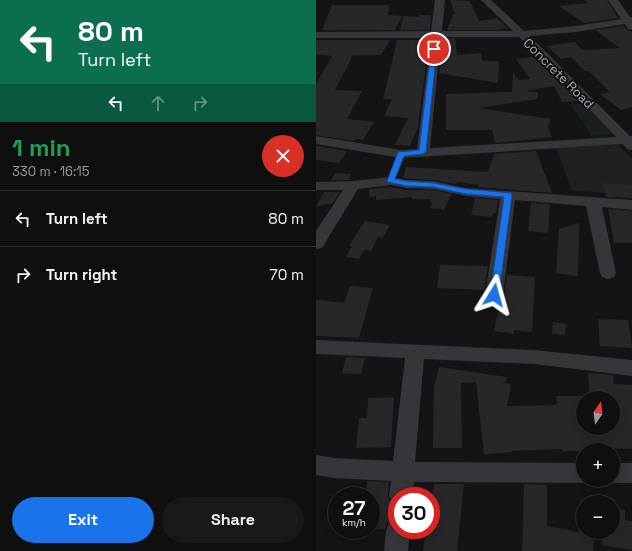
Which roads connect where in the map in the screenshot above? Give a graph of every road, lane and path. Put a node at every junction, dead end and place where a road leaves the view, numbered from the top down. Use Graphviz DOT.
graph roads {
  1 [pos="440,0"];
  2 [pos="486,0"];
  3 [pos="613,0"];
  4 [pos="631,23"];
  5 [pos="435,34"];
  6 [pos="520,34"];
  7 [pos="316,35"];
  8 [pos="316,140"];
  9 [pos="630,142"];
  10 [pos="423,152"];
  11 [pos="401,154"];
  12 [pos="391,181"];
  13 [pos="353,185"];
  14 [pos="316,186"];
  15 [pos="508,195"];
  16 [pos="593,202"];
  17 [pos="632,205"];
  18 [pos="316,244"];
  19 [pos="608,273"];
  20 [pos="494,295"];
  21 [pos="316,347"];
  22 [pos="414,352"];
  23 [pos="632,368"];
  24 [pos="316,465"];
  25 [pos="404,472"];
  26 [pos="576,473"];
  27 [pos="620,473"];
  28 [pos="632,473"];
  29 [pos="402,487"];
  30 [pos="397,539"];
  31 [pos="396,551"];
  1 -- 5 [label="street"];
  2 -- 6 [label="street, Concrete Road"];
  3 -- 4 [label="street"];
  4 -- 6 [label="street"];
  5 -- 6 [label="street"];
  5 -- 7 [label="street"];
  5 -- 10 [label="street"];
  6 -- 9 [label="street, Concrete Road"];
  8 -- 11 [label="street"];
  9 -- 10 [label="street"];
  10 -- 11 [label="street"];
  11 -- 12 [label="street"];
  12 -- 13 [label="street"];
  12 -- 15 [label="street"];
  13 -- 14 [label="street"];
  13 -- 18 [label="street"];
  15 -- 16 [label="street"];
  15 -- 20 [label="street"];
  16 -- 17 [label="street"];
  16 -- 19 [label="street"];
  21 -- 22 [label="street"];
  22 -- 23 [label="street"];
  22 -- 25 [label="street"];
  24 -- 25 [label="street"];
  25 -- 26 [label="street"];
  25 -- 29 [label="street"];
  27 -- 28 [label="street"];
  30 -- 31 [label="street"];
}
